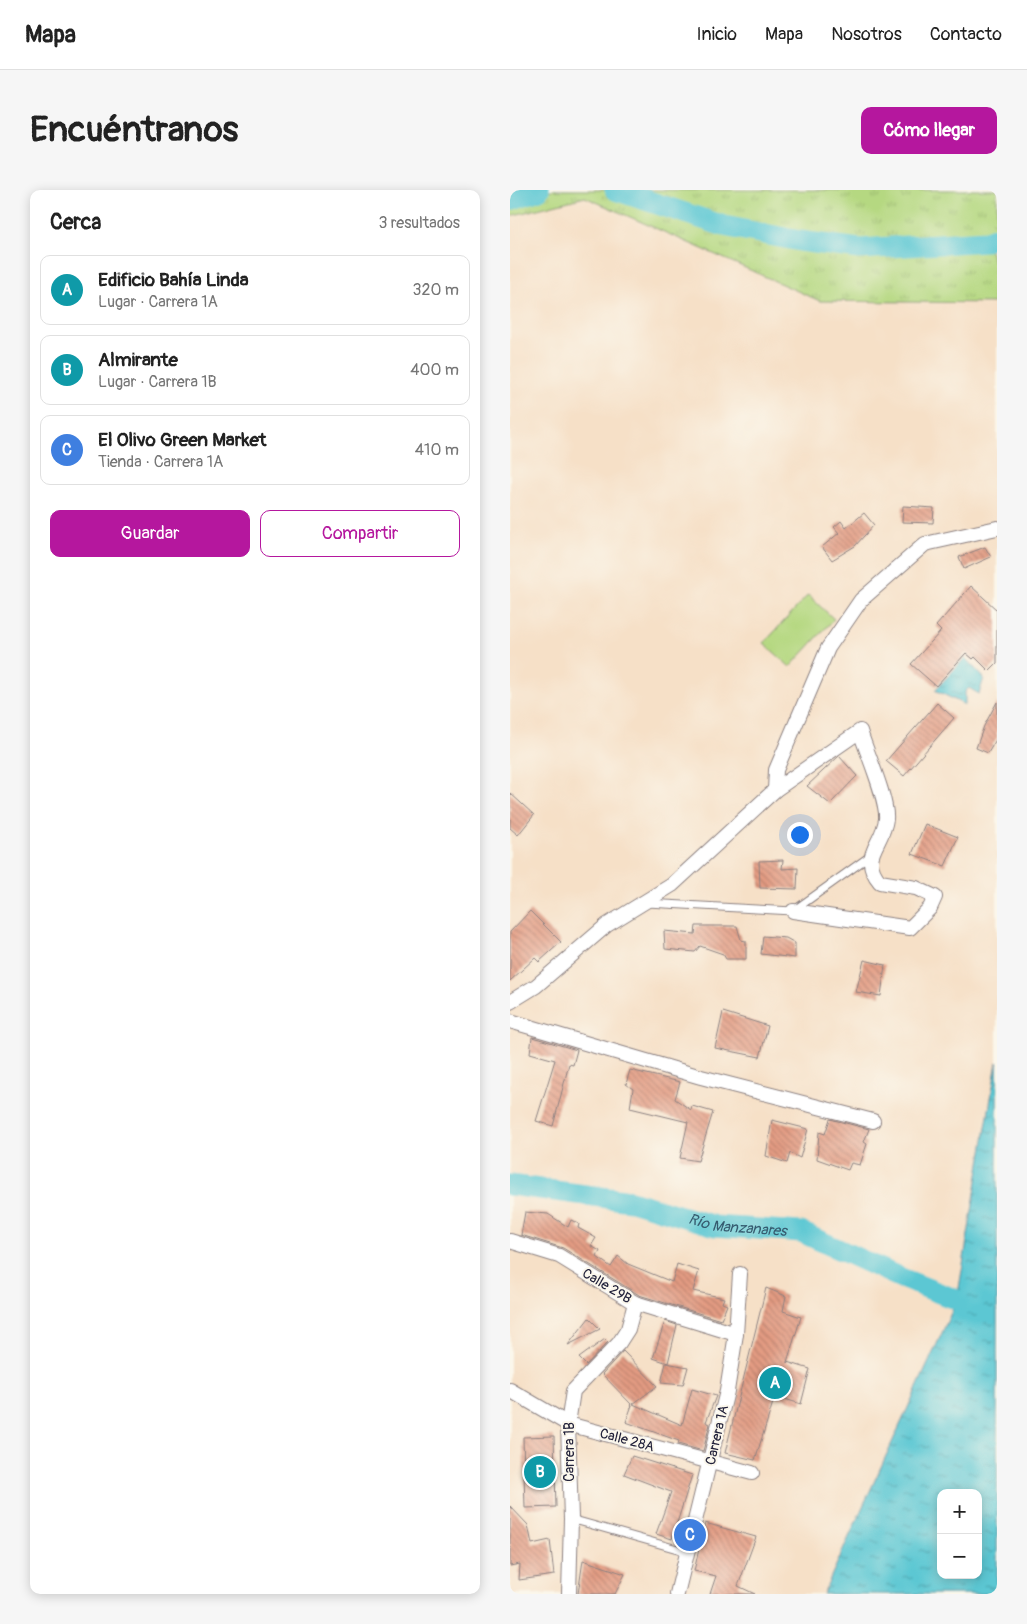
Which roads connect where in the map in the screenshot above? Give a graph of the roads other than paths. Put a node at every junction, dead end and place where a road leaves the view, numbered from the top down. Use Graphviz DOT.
graph roads {
  1 [pos="997,528"];
  2 [pos="775,790"];
  3 [pos="871,856"];
  4 [pos="642,903"];
  5 [pos="793,912"];
  6 [pos="510,1002"];
  7 [pos="510,1021"];
  8 [pos="873,1120"];
  9 [pos="510,1241"];
  10 [pos="740,1274"];
  11 [pos="635,1303"];
  12 [pos="736,1334"];
  13 [pos="510,1390"];
  14 [pos="568,1424"];
  15 [pos="710,1462"];
  16 [pos="752,1473"];
  17 [pos="570,1519"];
  18 [pos="688,1552"];
  19 [pos="569,1594"];
  20 [pos="677,1594"];
  1 -- 2 [label="street"];
  2 -- 3 [label="street"];
  2 -- 4 [label="street"];
  3 -- 5 [label="lane"];
  3 -- 5 [label="street"];
  4 -- 5 [label="lane"];
  4 -- 6 [label="street"];
  7 -- 8 [label="street"];
  9 -- 11 [label="street, Calle 29B"];
  10 -- 12 [label="street, Carrera 1A"];
  11 -- 12 [label="street, Calle 29B"];
  11 -- 14 [label="street, Carrera 1B"];
  12 -- 15 [label="street, Carrera 1A"];
  13 -- 14 [label="street, Calle 28A"];
  14 -- 15 [label="street, Calle 28A"];
  14 -- 17 [label="street, Carrera 1B"];
  15 -- 16 [label="street, Calle 28A"];
  15 -- 18 [label="street, Carrera 1A"];
  17 -- 18 [label="lane"];
  17 -- 19 [label="street, Carrera 1B"];
  18 -- 20 [label="street, Carrera 1A"];
}
